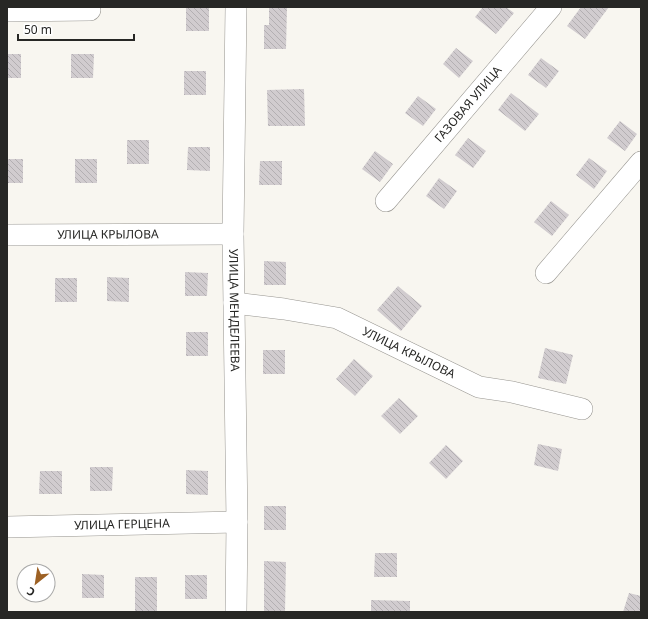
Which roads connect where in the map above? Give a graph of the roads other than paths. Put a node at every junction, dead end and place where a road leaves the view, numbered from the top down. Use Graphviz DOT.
graph roads {
  1 [pos="236,7"];
  2 [pos="551,7"];
  3 [pos="90,10"];
  4 [pos="7,11"];
  5 [pos="641,162"];
  6 [pos="386,201"];
  7 [pos="233,234"];
  8 [pos="7,235"];
  9 [pos="546,274"];
  10 [pos="234,303"];
  11 [pos="582,409"];
  12 [pos="237,522"];
  13 [pos="7,527"];
  14 [pos="236,612"];
  1 -- 7 [label="street, УЛИЦА МЕНДЕЛЕЕВА"];
  2 -- 6 [label="street, ГАЗОВАЯ УЛИЦА"];
  3 -- 4 [label="street"];
  5 -- 9 [label="street"];
  7 -- 8 [label="street, УЛИЦА КРЫЛОВА"];
  7 -- 10 [label="street, УЛИЦА МЕНДЕЛЕЕВА"];
  10 -- 11 [label="street, УЛИЦА КРЫЛОВА"];
  10 -- 12 [label="street, УЛИЦА МЕНДЕЛЕЕВА"];
  12 -- 13 [label="street, УЛИЦА ГЕРЦЕНА"];
  12 -- 14 [label="street, УЛИЦА МЕНДЕЛЕЕВА"];
}
